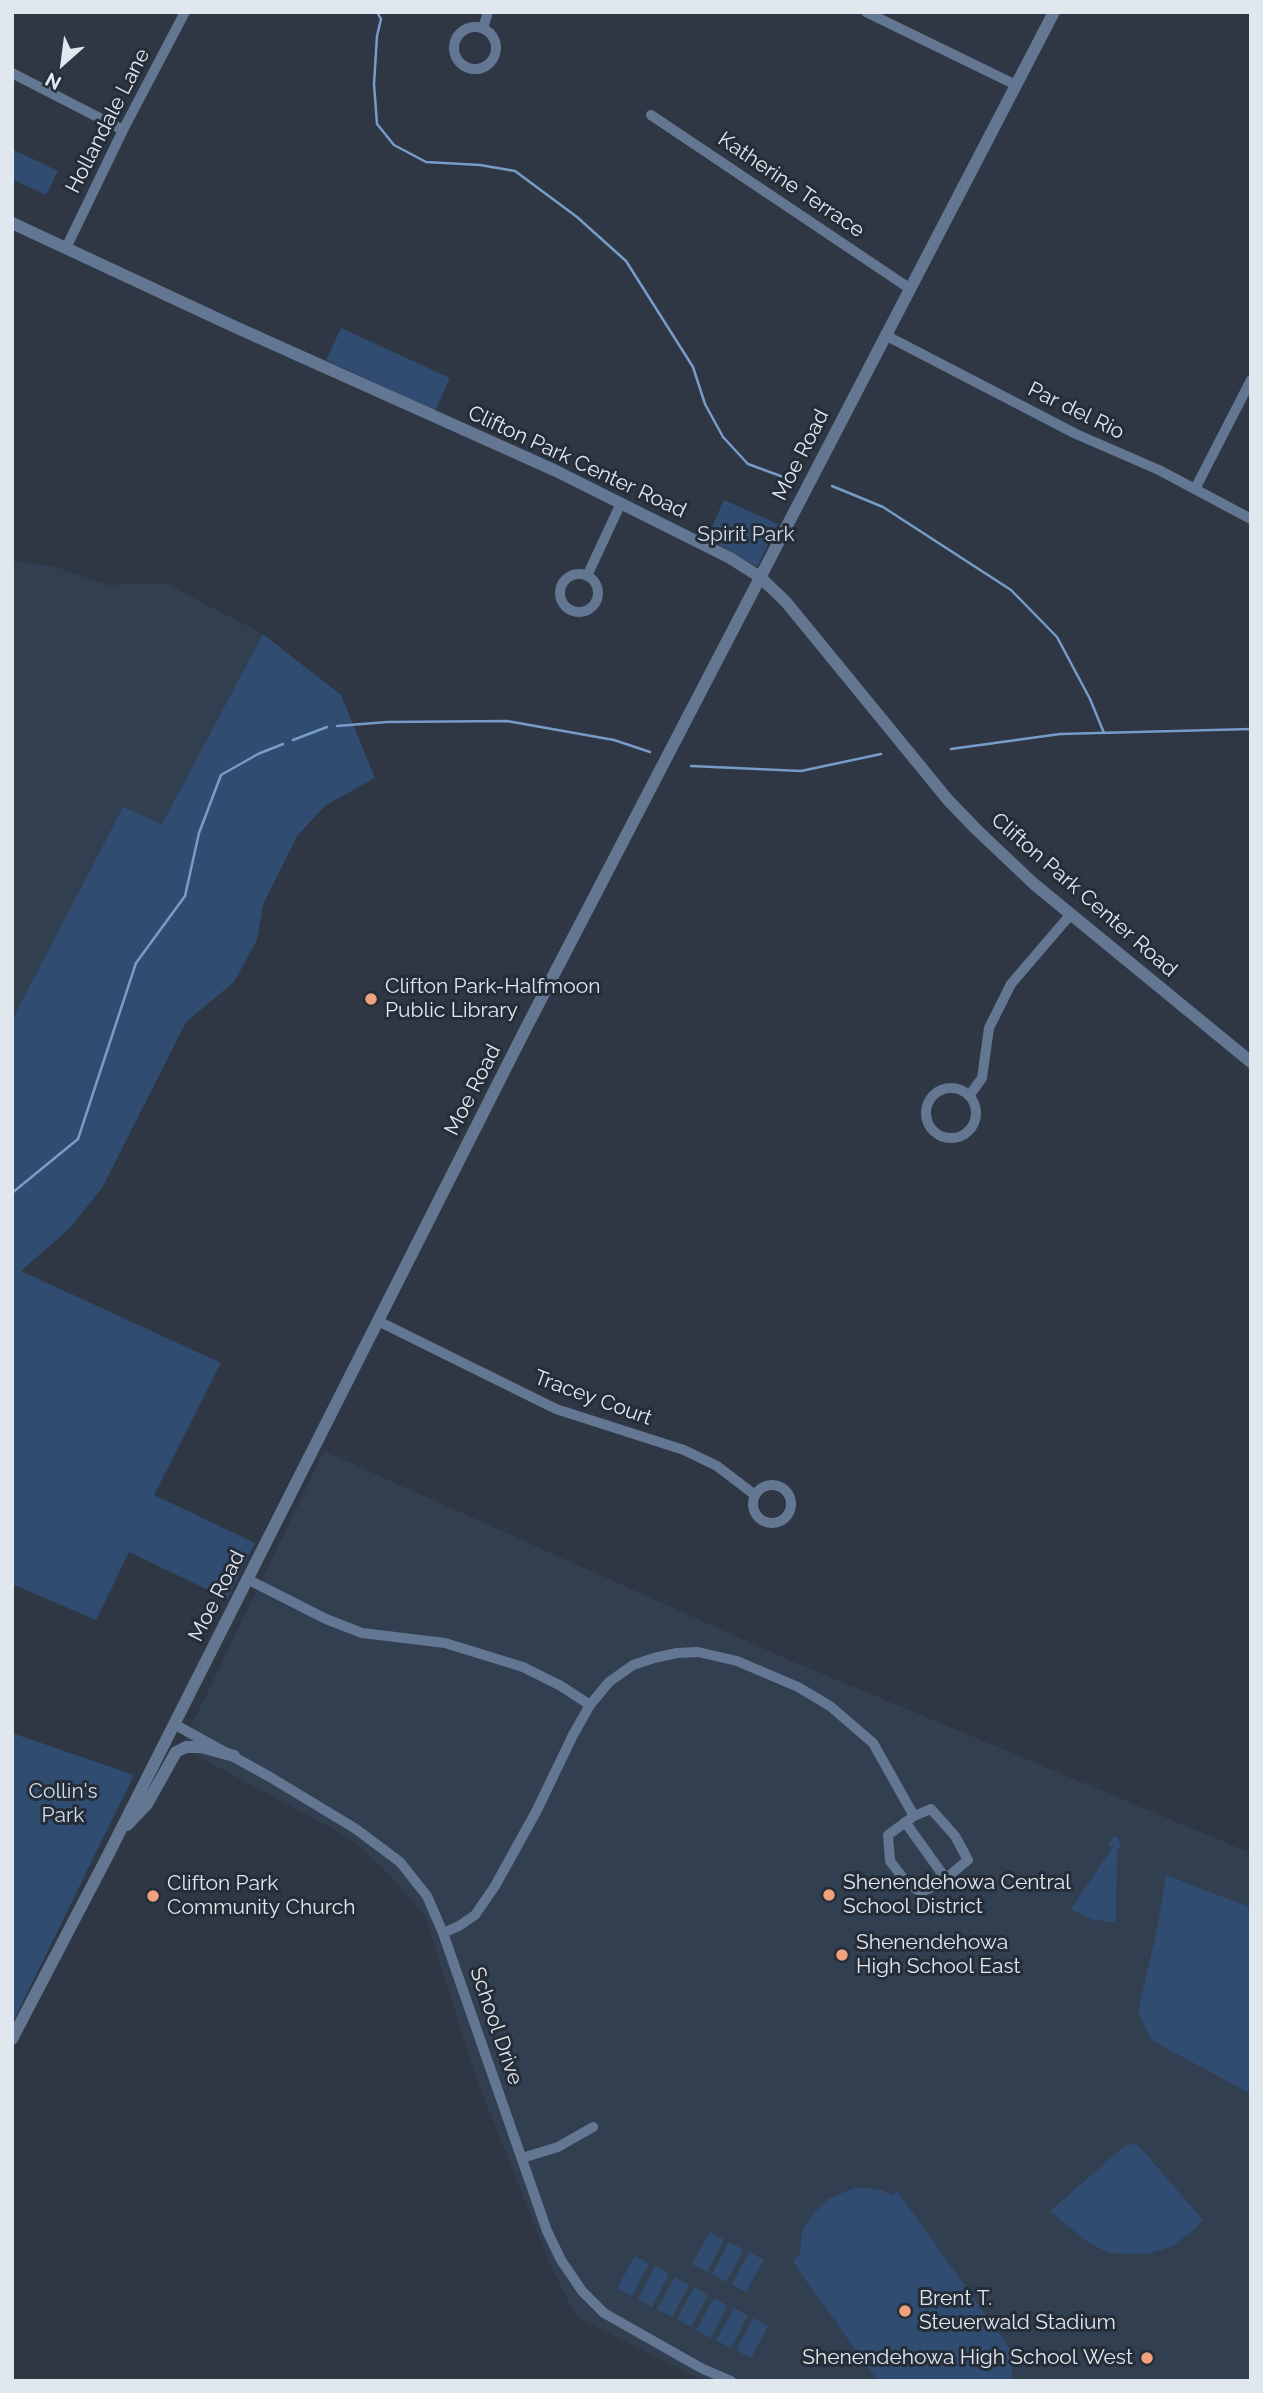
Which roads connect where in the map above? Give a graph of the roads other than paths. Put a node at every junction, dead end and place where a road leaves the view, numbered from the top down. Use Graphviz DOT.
graph roads {
  1 [pos="185,12"];
  2 [pos="488,12"];
  3 [pos="866,12"];
  4 [pos="1054,12"];
  5 [pos="483,29"];
  6 [pos="12,73"];
  7 [pos="1016,85"];
  8 [pos="651,115"];
  9 [pos="123,130"];
  10 [pos="12,223"];
  11 [pos="66,248"];
  12 [pos="909,288"];
  13 [pos="885,335"];
  14 [pos="1251,380"];
  15 [pos="1195,489"];
  16 [pos="621,502"];
  17 [pos="1251,519"];
  18 [pos="587,576"];
  19 [pos="760,577"];
  20 [pos="1072,914"];
  21 [pos="1251,1062"];
  22 [pos="969,1096"];
  23 [pos="378,1321"];
  24 [pos="755,1495"];
  25 [pos="247,1579"];
  26 [pos="590,1706"];
  27 [pos="174,1724"];
  28 [pos="234,1756"];
  29 [pos="910,1819"];
  30 [pos="118,1836"];
  31 [pos="946,1879"];
  32 [pos="443,1933"];
  33 [pos="12,2039"];
  34 [pos="593,2127"];
  35 [pos="522,2158"];
  36 [pos="731,2381"];
  1 -- 9 [label="street, Hollandale Lane"];
  2 -- 5 [label="street"];
  3 -- 7 [label="street"];
  4 -- 7 [label="street, Moe Road"];
  6 -- 9 [label="street"];
  7 -- 12 [label="street, Moe Road"];
  8 -- 12 [label="street, Katherine Terrace"];
  9 -- 11 [label="street, Hollandale Lane"];
  10 -- 11 [label="street, Clifton Park Center Road"];
  11 -- 16 [label="street, Clifton Park Center Road"];
  12 -- 13 [label="street, Moe Road"];
  13 -- 15 [label="street, Par del Rio"];
  13 -- 19 [label="street, Moe Road"];
  14 -- 15 [label="street"];
  15 -- 17 [label="street, Par del Rio"];
  16 -- 18 [label="street"];
  16 -- 19 [label="street, Clifton Park Center Road"];
  19 -- 20 [label="street, Clifton Park Center Road"];
  19 -- 23 [label="street, Moe Road"];
  20 -- 21 [label="street, Clifton Park Center Road"];
  20 -- 22 [label="street"];
  22 -- 22 [label="street"];
  23 -- 24 [label="street, Tracey Court"];
  23 -- 25 [label="street, Moe Road"];
  25 -- 26 [label="street"];
  25 -- 27 [label="street, Moe Road"];
  26 -- 29 [label="street"];
  26 -- 32 [label="street"];
  27 -- 28 [label="street, School Drive"];
  27 -- 30 [label="street, Moe Road"];
  28 -- 30 [label="street"];
  28 -- 32 [label="street, School Drive"];
  29 -- 31 [label="street"];
  29 -- 31 [label="street"];
  29 -- 31 [label="street"];
  30 -- 33 [label="street, Moe Road"];
  32 -- 35 [label="street, School Drive"];
  34 -- 35 [label="street"];
  35 -- 36 [label="street, School Drive"];
}
